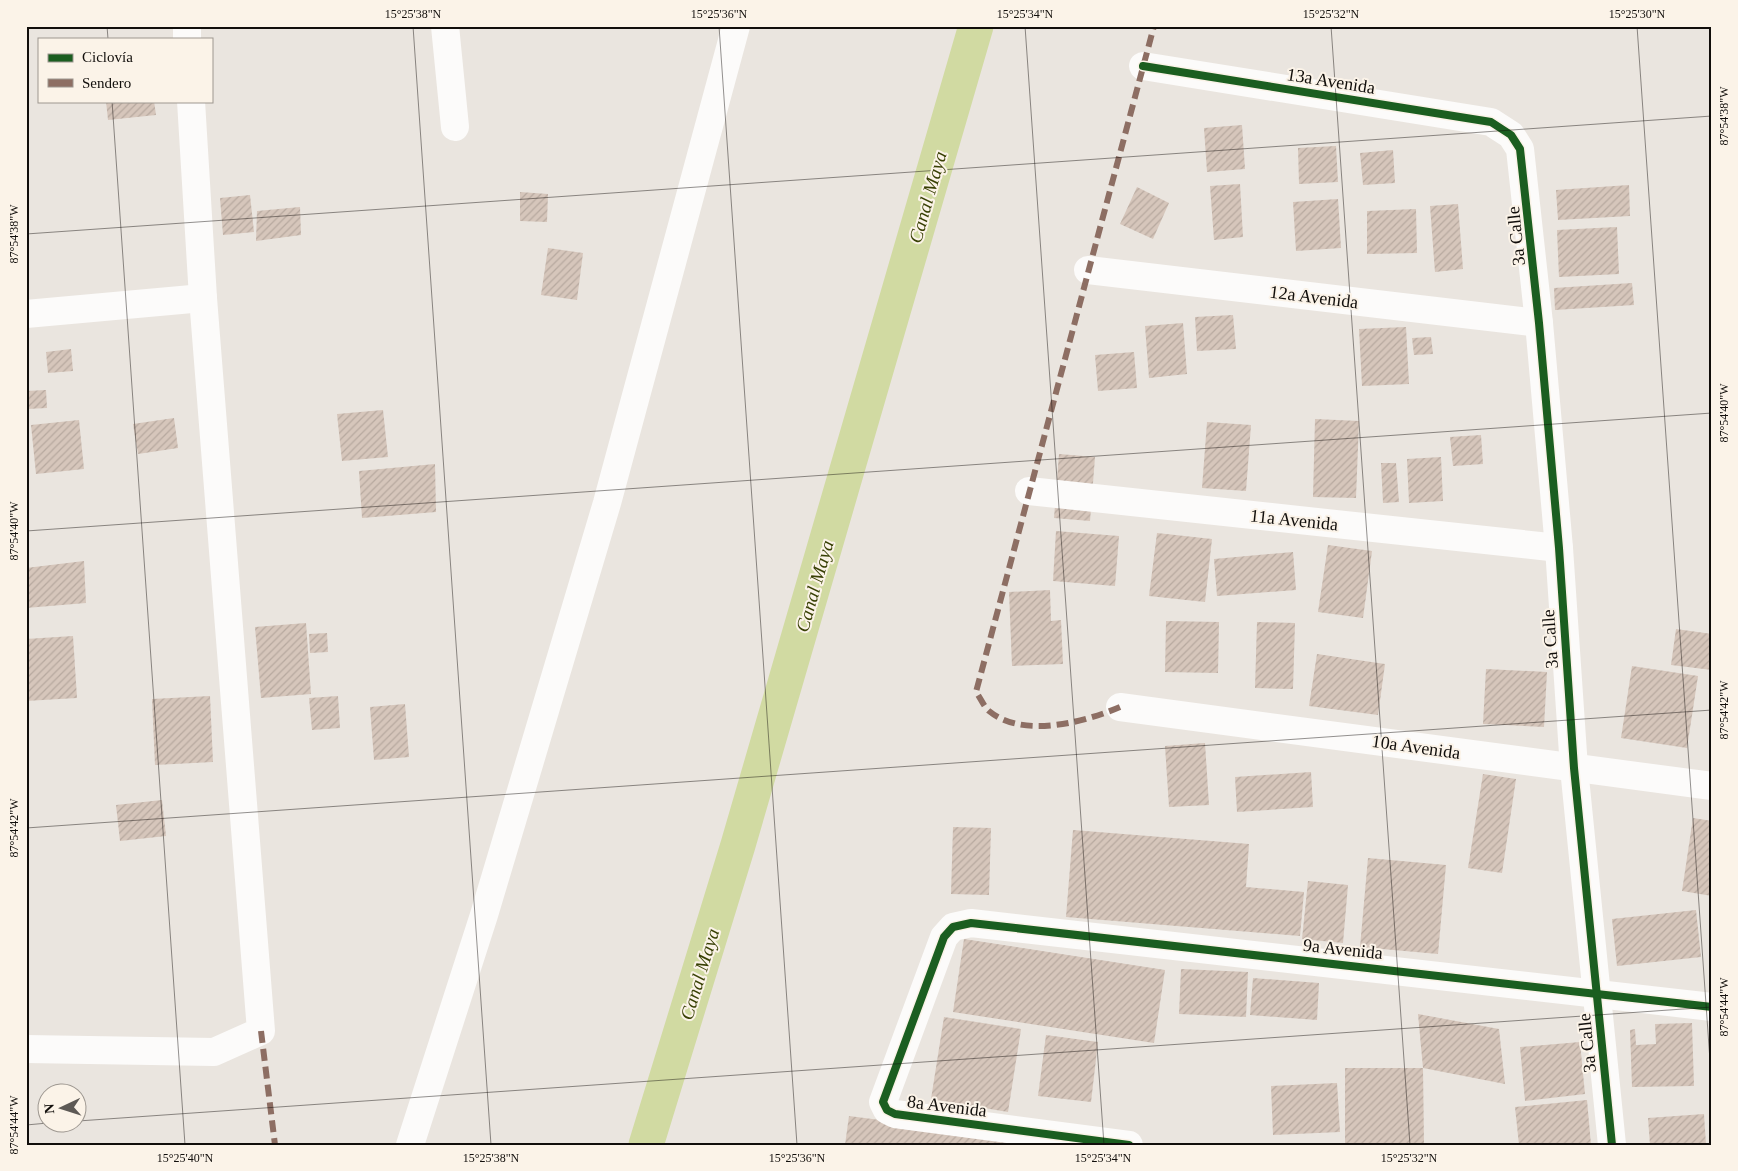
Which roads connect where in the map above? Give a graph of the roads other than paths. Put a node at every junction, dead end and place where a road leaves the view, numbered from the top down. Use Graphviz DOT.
graph roads {
  1 [pos="445,26"];
  2 [pos="736,26"];
  3 [pos="1143,66"];
  4 [pos="191,102"];
  5 [pos="455,128"];
  6 [pos="1511,135"];
  7 [pos="1088,270"];
  8 [pos="203,298"];
  9 [pos="26,314"];
  10 [pos="1539,323"];
  11 [pos="1029,491"];
  12 [pos="1559,548"];
  13 [pos="1120,707"];
  14 [pos="1574,768"];
  15 [pos="1712,786"];
  16 [pos="971,923"];
  17 [pos="1596,993"];
  18 [pos="1712,1007"];
  19 [pos="26,1050"];
  20 [pos="410,1145"];
  21 [pos="1129,1145"];
  22 [pos="1612,1145"];
  1 -- 5 [label="street"];
  2 -- 20 [label="street"];
  3 -- 6 [label="street, 13a Avenida"];
  4 -- 8 [label="street"];
  6 -- 10 [label="street, 3a Calle"];
  7 -- 10 [label="street, 12a Avenida"];
  8 -- 9 [label="street"];
  8 -- 19 [label="street"];
  10 -- 12 [label="street, 3a Calle"];
  11 -- 12 [label="street, 11a Avenida"];
  12 -- 14 [label="street, 3a Calle"];
  13 -- 14 [label="street, 10a Avenida"];
  14 -- 15 [label="street, 10a Avenida"];
  14 -- 17 [label="street, 3a Calle"];
  16 -- 17 [label="street, 9a Avenida"];
  16 -- 21 [label="street, 8a Avenida"];
  17 -- 18 [label="street, 9a Avenida"];
  17 -- 22 [label="street, 3a Calle"];
}
